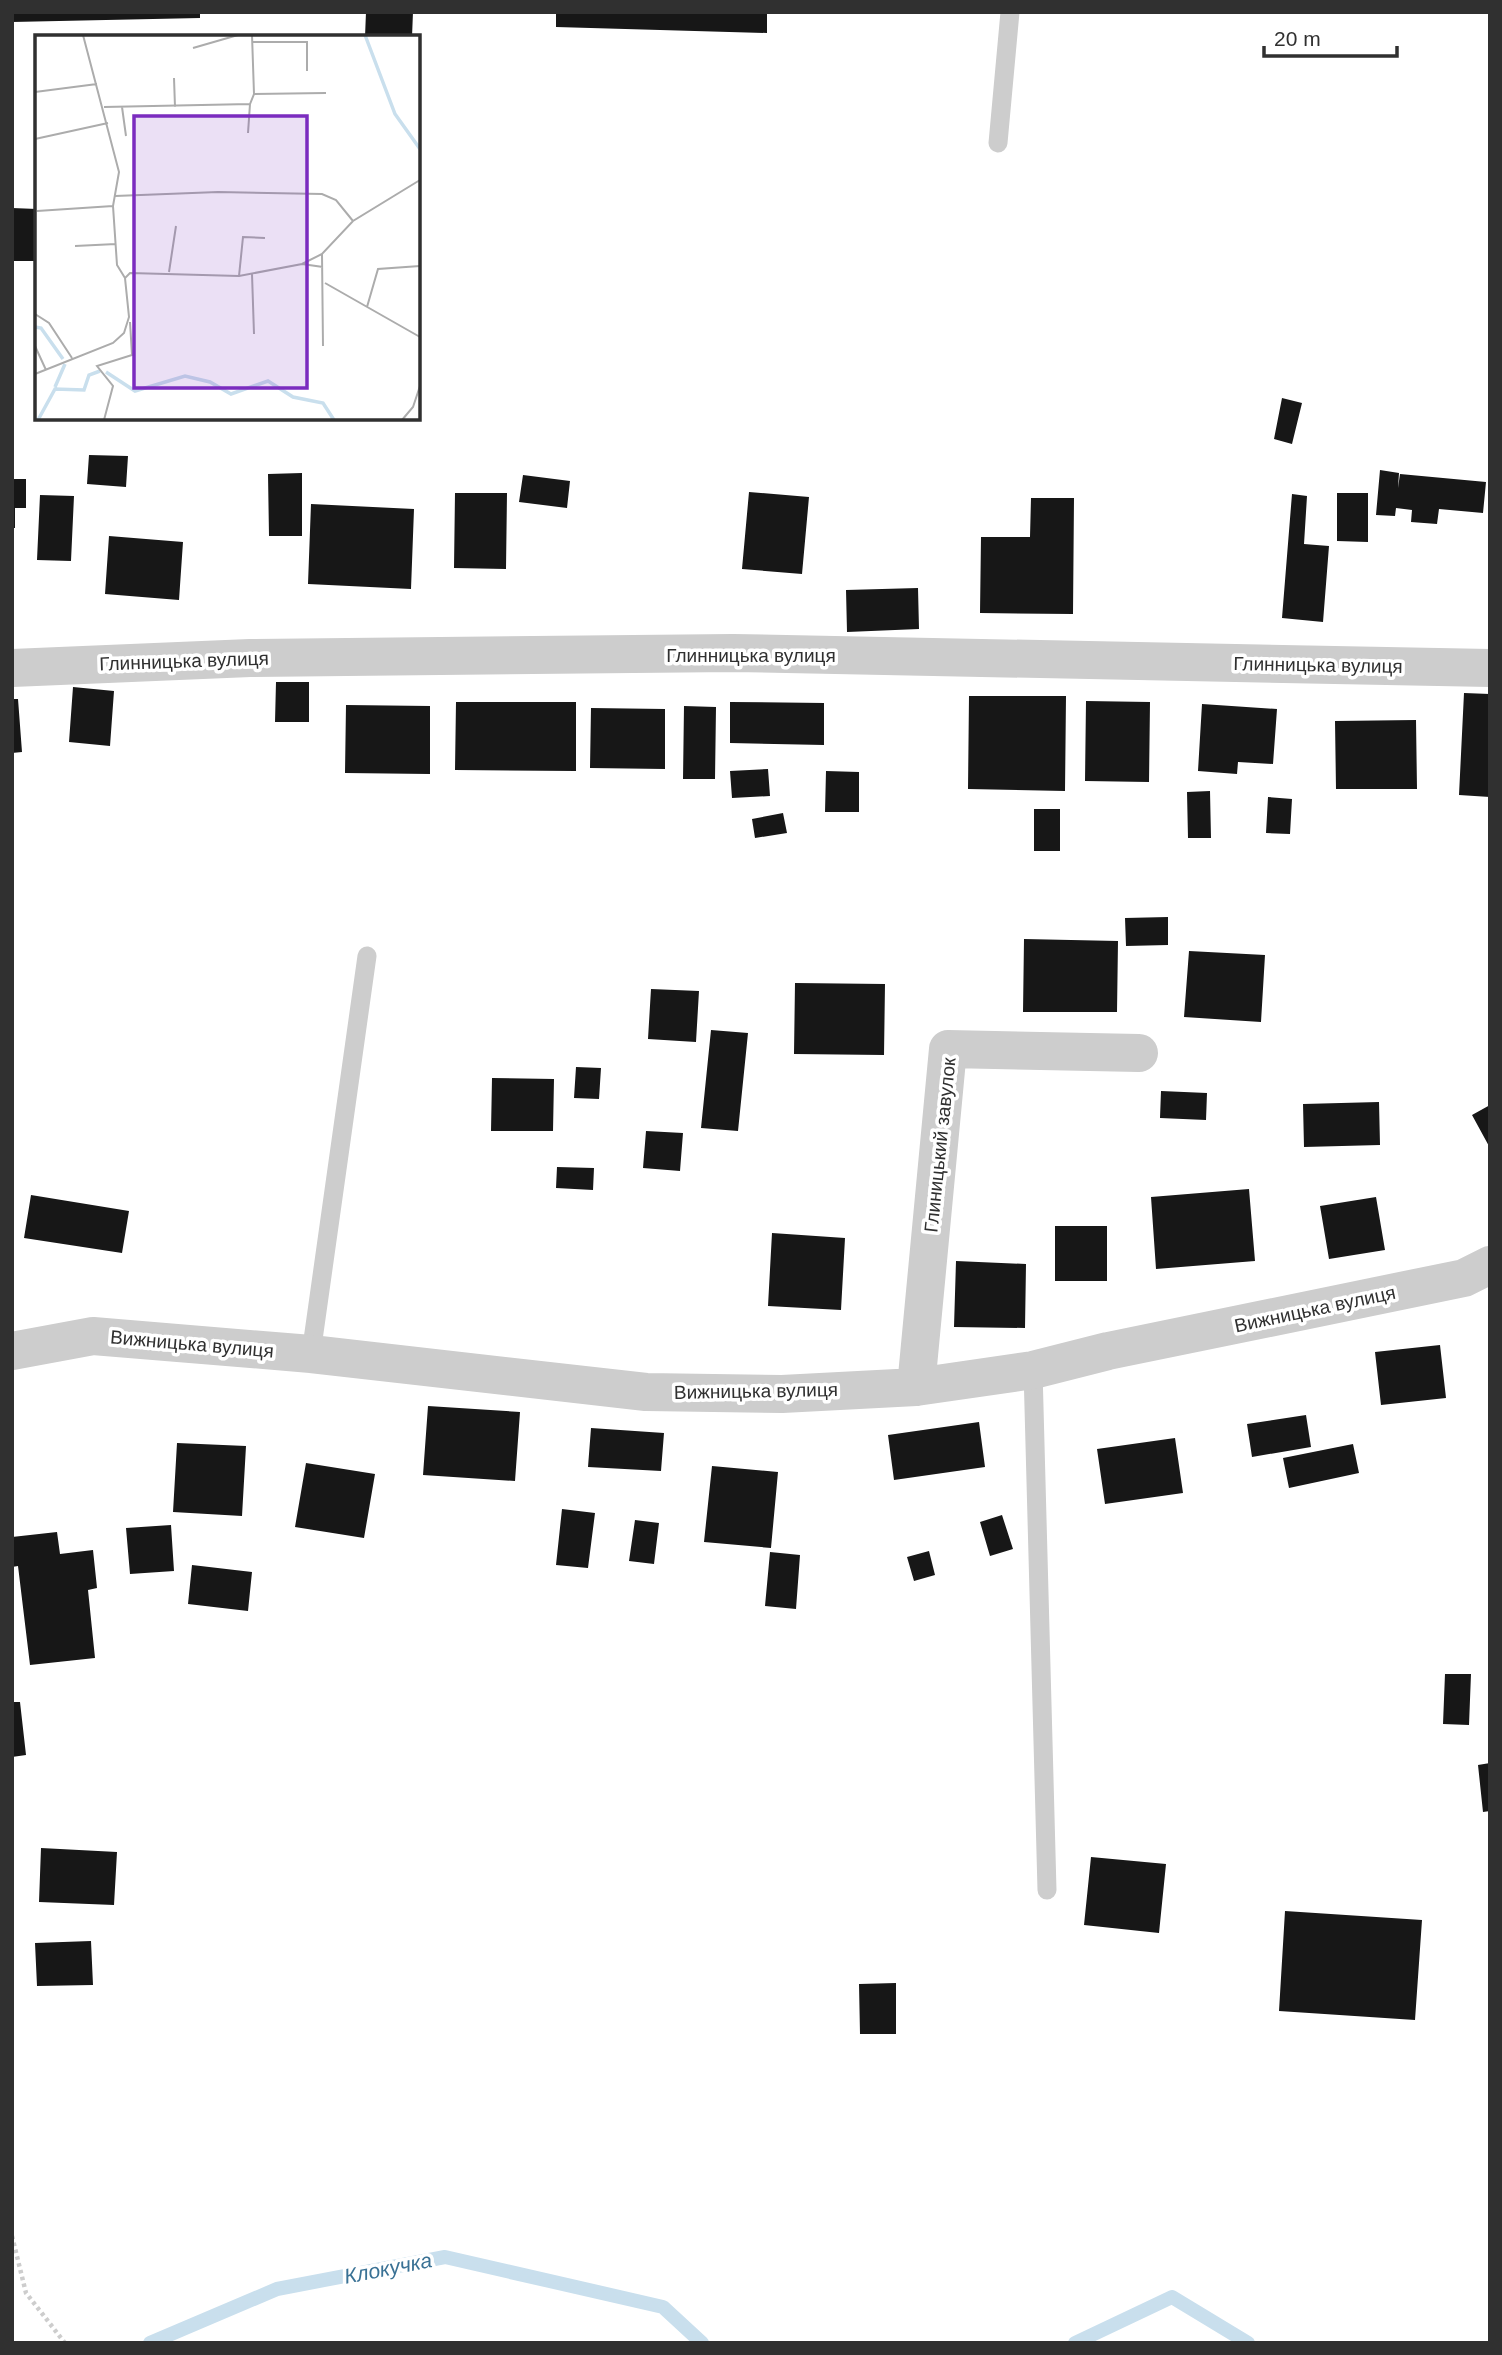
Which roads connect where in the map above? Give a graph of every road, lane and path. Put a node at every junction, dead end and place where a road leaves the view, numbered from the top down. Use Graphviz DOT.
graph roads {
  1 [pos="1010,12"];
  2 [pos="998,143"];
  3 [pos="12,668"];
  4 [pos="1490,668"];
  5 [pos="367,956"];
  6 [pos="1139,1053"];
  7 [pos="1481,1276"];
  8 [pos="12,1351"];
  9 [pos="311,1354"];
  10 [pos="1033,1370"];
  11 [pos="916,1387"];
  12 [pos="1047,1890"];
  13 [pos="12,2236"];
  14 [pos="65,2343"];
  1 -- 2 [label="lane"];
  3 -- 4 [label="street, Глинницька вулиця"];
  5 -- 9 [label="lane"];
  6 -- 11 [label="street, Глиницький завулок"];
  7 -- 10 [label="street, Вижницька вулиця"];
  8 -- 9 [label="street, Вижницька вулиця"];
  9 -- 11 [label="street, Вижницька вулиця"];
  10 -- 11 [label="street, Вижницька вулиця"];
  10 -- 12 [label="lane"];
  13 -- 14 [label="path"];
}
